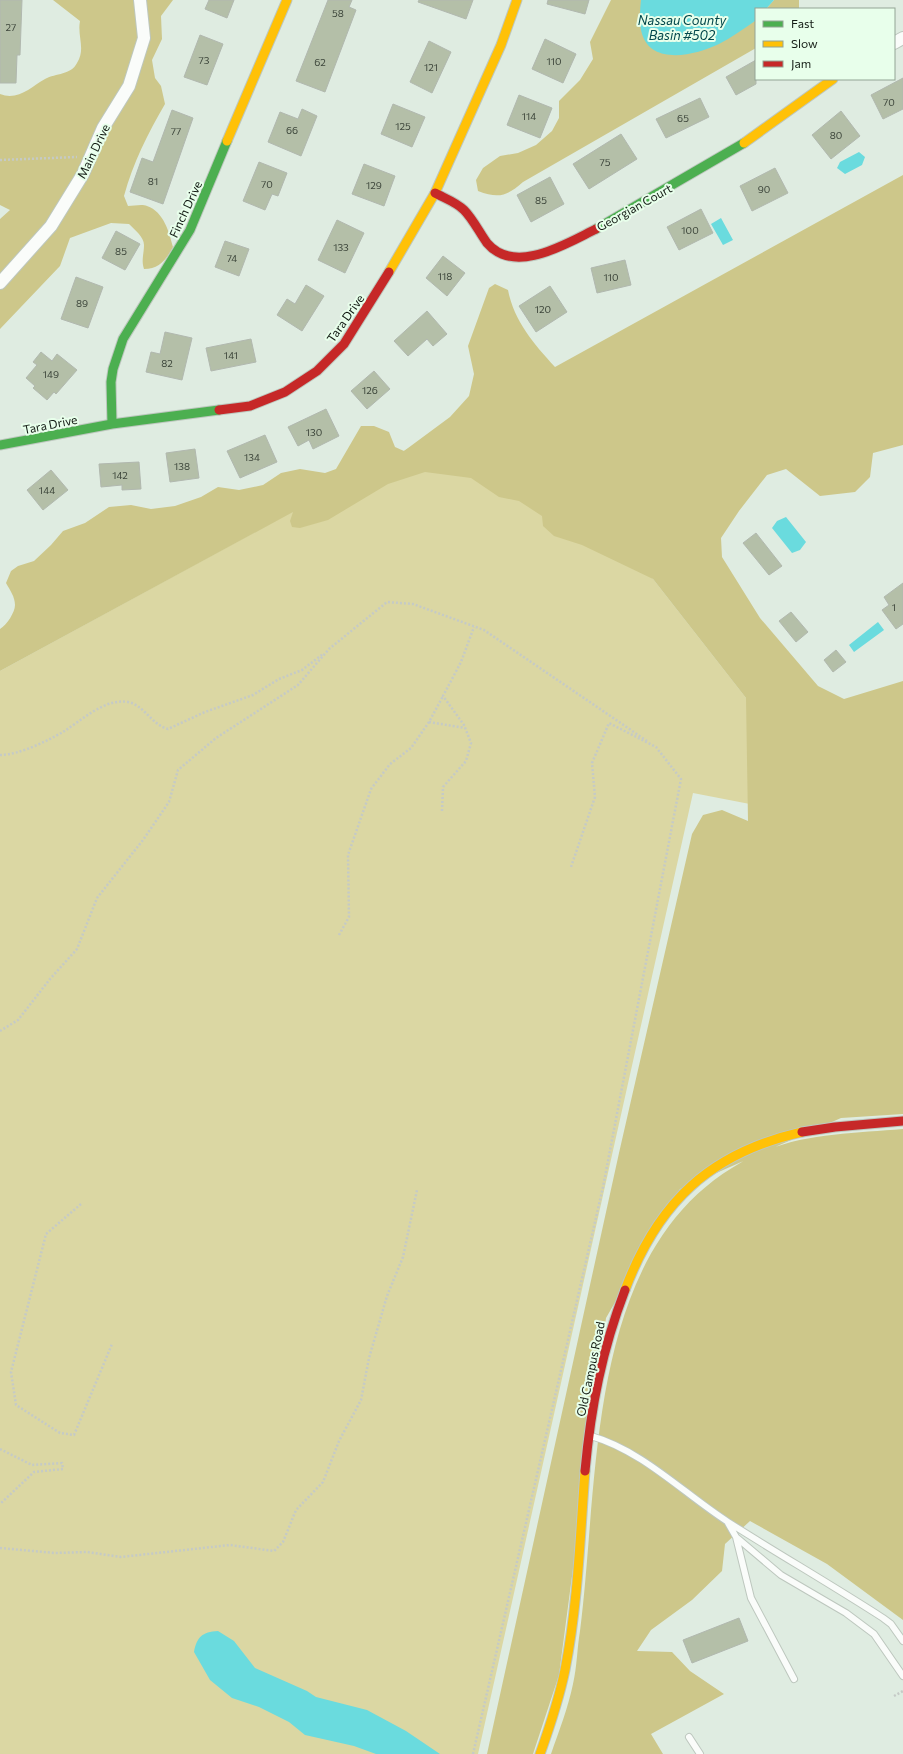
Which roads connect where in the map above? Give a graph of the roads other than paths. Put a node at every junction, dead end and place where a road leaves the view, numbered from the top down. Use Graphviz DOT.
graph roads {
  1 [pos="140,0"];
  2 [pos="287,0"];
  3 [pos="517,0"];
  4 [pos="832,80"];
  5 [pos="436,193"];
  6 [pos="0,283"];
  7 [pos="112,424"];
  8 [pos="0,445"];
  9 [pos="903,1121"];
  10 [pos="589,1436"];
  11 [pos="728,1522"];
  12 [pos="736,1536"];
  13 [pos="903,1641"];
  14 [pos="903,1676"];
  15 [pos="794,1679"];
  16 [pos="690,1738"];
  17 [pos="540,1754"];
  18 [pos="700,1754"];
  1 -- 6 [label="street, Main Drive"];
  2 -- 7 [label="street, Finch Drive"];
  3 -- 5 [label="street, Tara Drive"];
  4 -- 5 [label="street, Georgian Court"];
  5 -- 7 [label="street, Tara Drive"];
  7 -- 8 [label="street, Tara Drive"];
  9 -- 10 [label="street, Old Campus Road"];
  10 -- 11 [label="lane"];
  10 -- 17 [label="street, Old Campus Road"];
  11 -- 12 [label="lane"];
  11 -- 13 [label="lane"];
  12 -- 14 [label="lane"];
  12 -- 15 [label="lane"];
  16 -- 18 [label="lane"];
}
